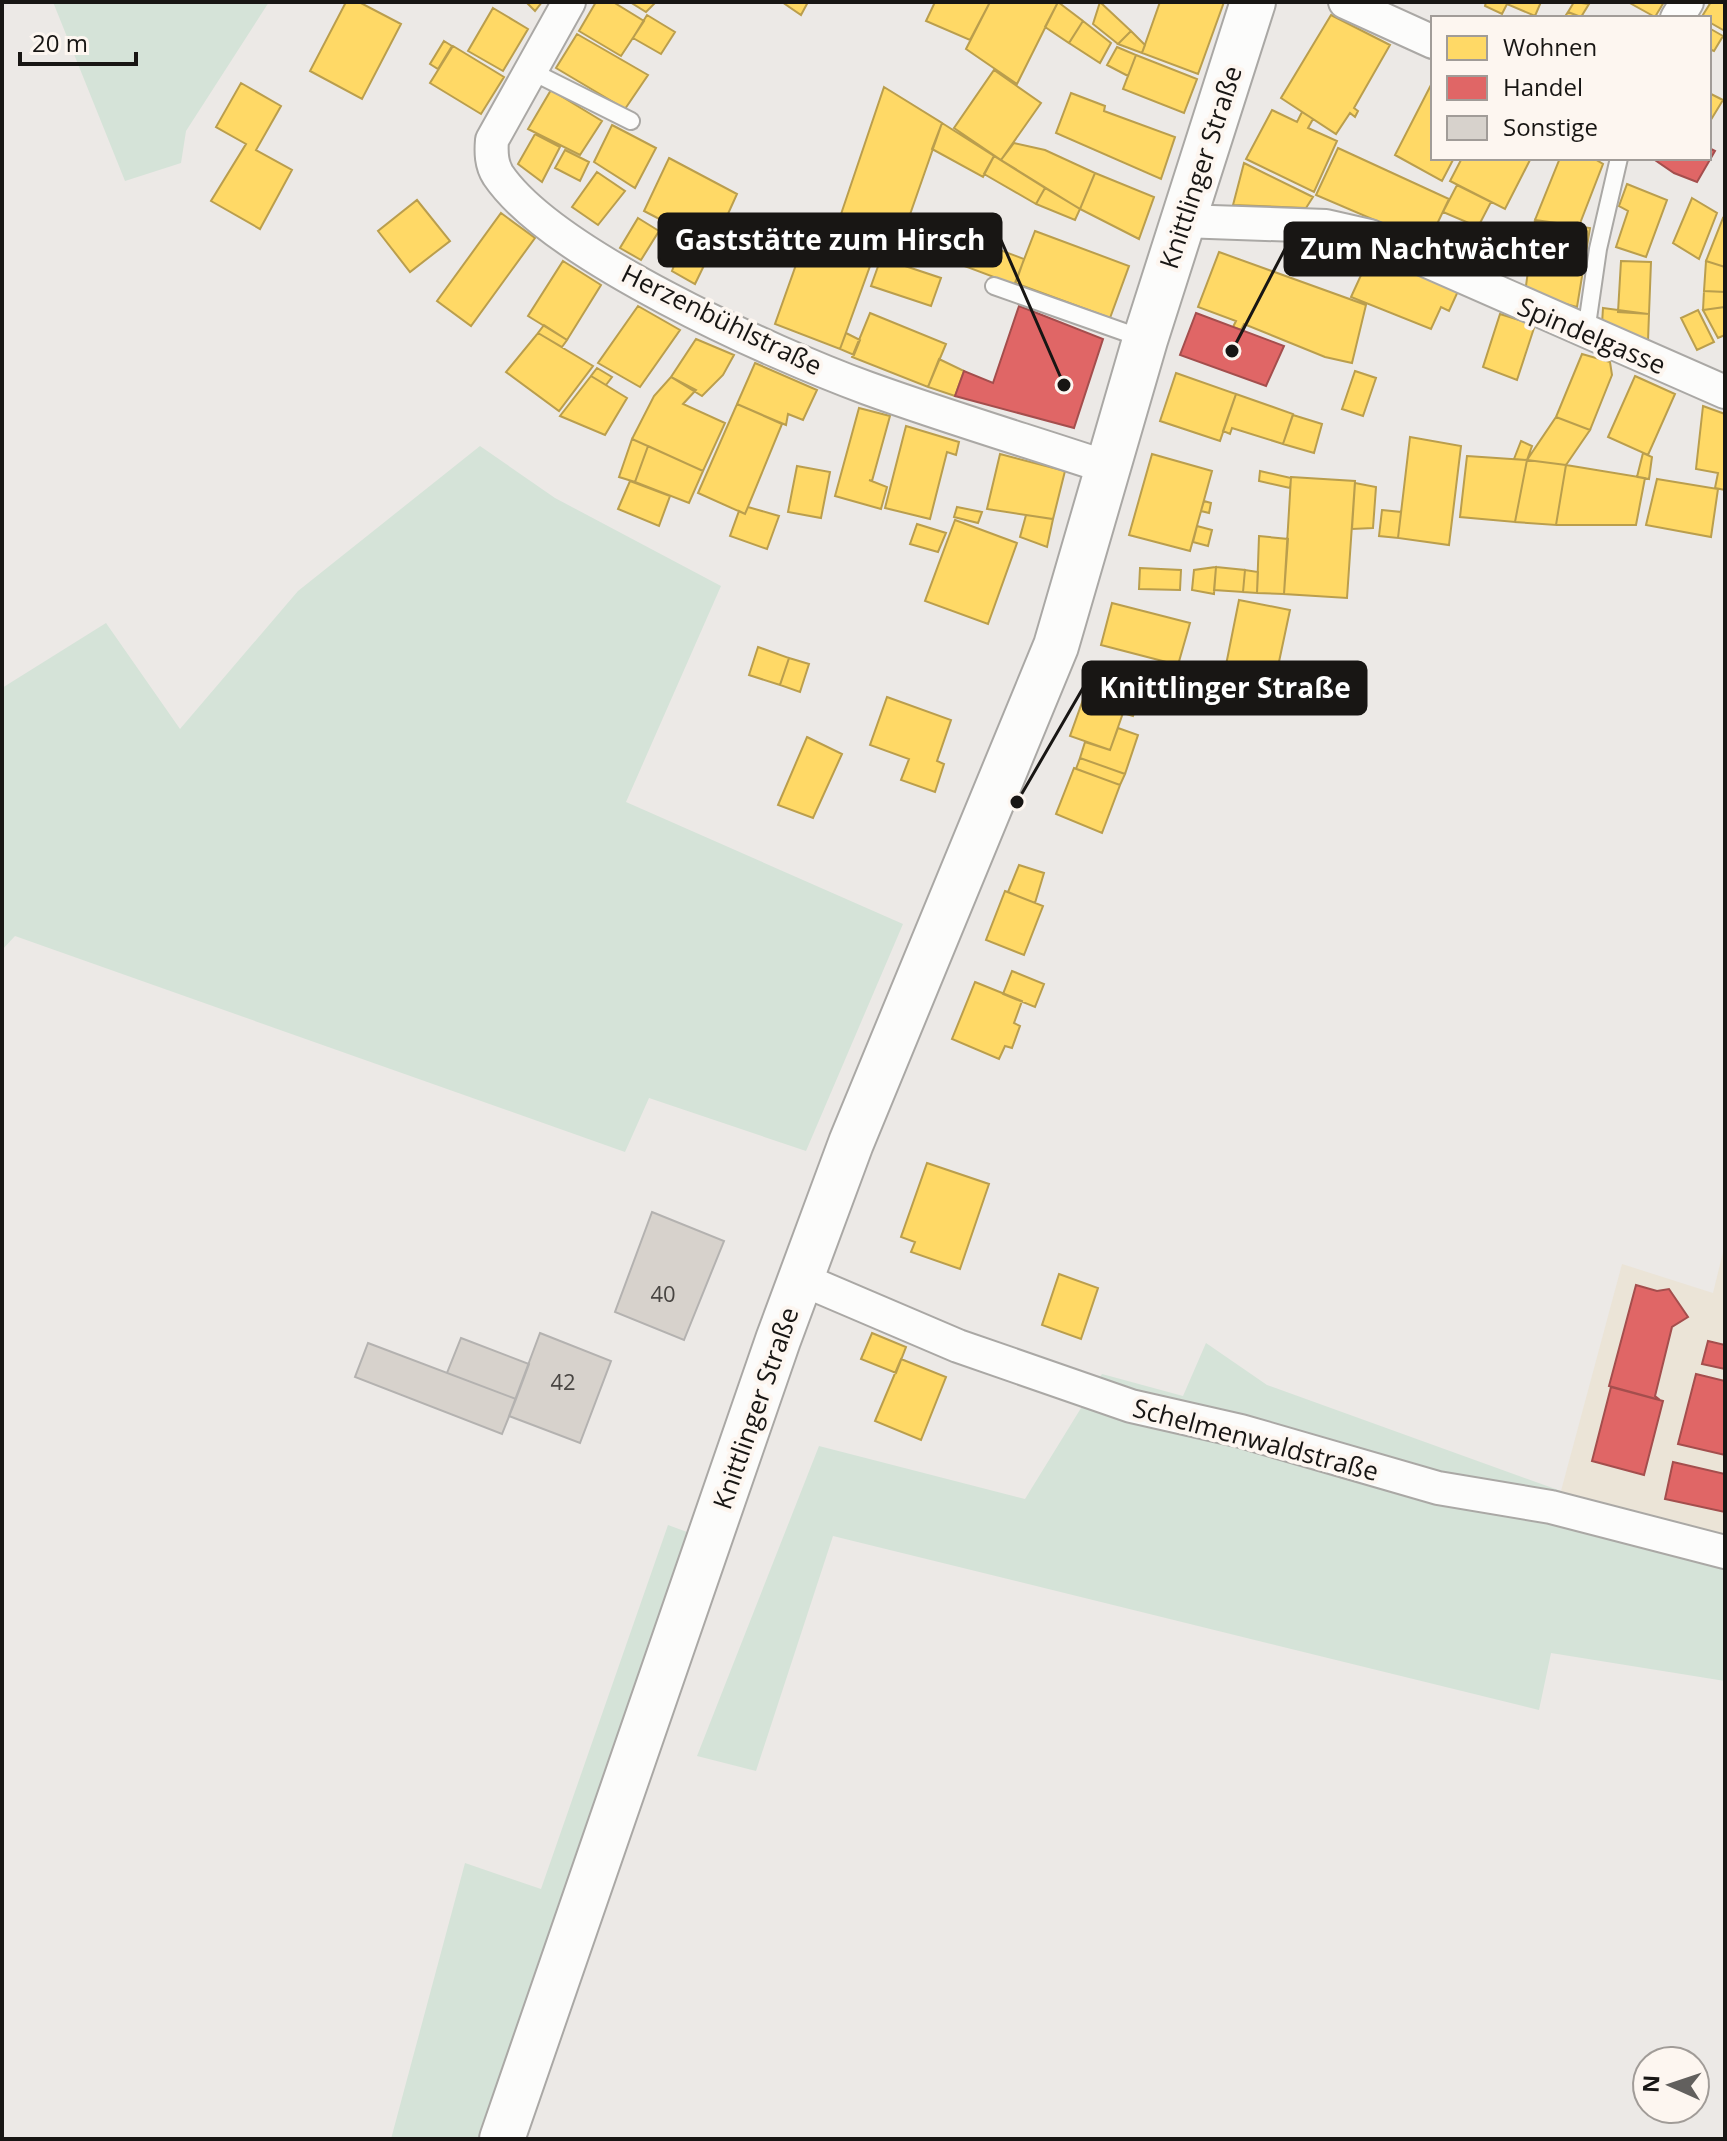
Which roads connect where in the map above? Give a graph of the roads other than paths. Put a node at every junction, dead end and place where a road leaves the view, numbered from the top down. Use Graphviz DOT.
graph roads {
  1 [pos="569,2"];
  2 [pos="1253,2"];
  3 [pos="1345,2"];
  4 [pos="1431,41"];
  5 [pos="533,72"];
  6 [pos="631,121"];
  7 [pos="1619,160"];
  8 [pos="1182,221"];
  9 [pos="994,286"];
  10 [pos="1586,332"];
  11 [pos="1145,340"];
  12 [pos="1725,392"];
  13 [pos="1109,468"];
  14 [pos="801,1279"];
  15 [pos="1725,1552"];
  16 [pos="502,2139"];
  1 -- 5 [label="street, Herzenbühlstraße"];
  2 -- 8 [label="street, Knittlinger Straße"];
  3 -- 4 [label="street"];
  5 -- 6 [label="lane"];
  5 -- 13 [label="street, Herzenbühlstraße"];
  7 -- 10 [label="lane"];
  8 -- 10 [label="street, Spindelgasse"];
  8 -- 11 [label="street, Knittlinger Straße"];
  9 -- 11 [label="lane"];
  10 -- 12 [label="street, Spindelgasse"];
  11 -- 13 [label="street, Knittlinger Straße"];
  13 -- 14 [label="street, Knittlinger Straße"];
  14 -- 15 [label="street, Schelmenwaldstraße"];
  14 -- 16 [label="street, Knittlinger Straße"];
}
